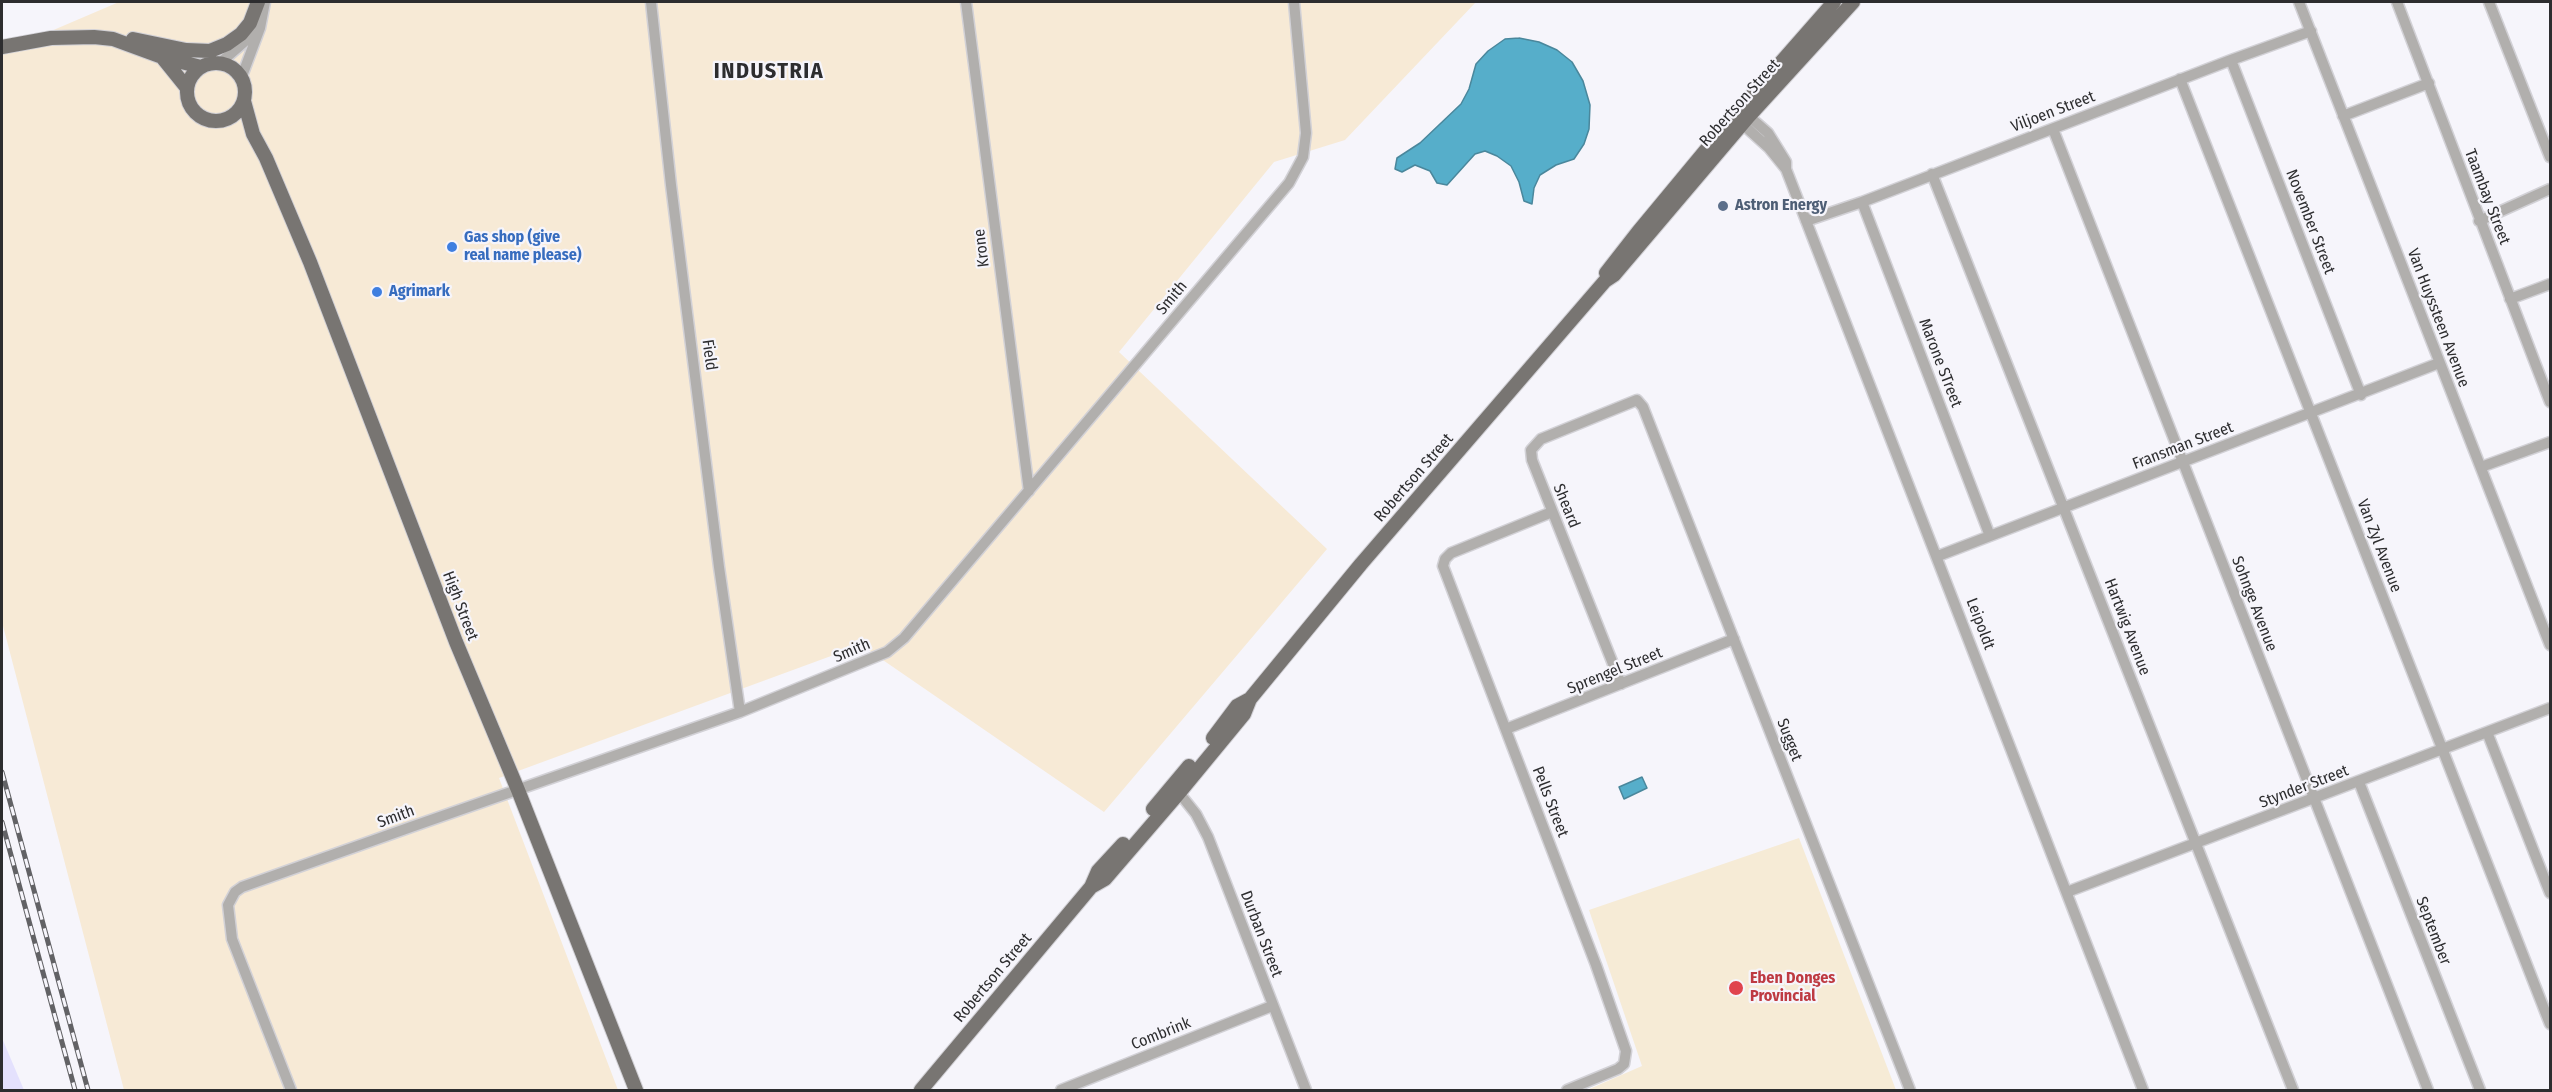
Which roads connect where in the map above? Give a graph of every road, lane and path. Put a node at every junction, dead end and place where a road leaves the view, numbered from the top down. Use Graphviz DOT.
graph roads {
  1 [pos="258,2"];
  2 [pos="265,2"];
  3 [pos="651,2"];
  4 [pos="966,2"];
  5 [pos="1294,2"];
  6 [pos="1834,2"];
  7 [pos="1853,2"];
  8 [pos="2299,2"];
  9 [pos="2397,2"];
  10 [pos="2489,2"];
  11 [pos="260,27"];
  12 [pos="2312,31"];
  13 [pos="113,39"];
  14 [pos="2,47"];
  15 [pos="162,57"];
  16 [pos="2231,60"];
  17 [pos="220,63"];
  18 [pos="201,67"];
  19 [pos="242,76"];
  20 [pos="2180,80"];
  21 [pos="2429,83"];
  22 [pos="187,88"];
  23 [pos="244,101"];
  24 [pos="2343,116"];
  25 [pos="1741,117"];
  26 [pos="226,119"];
  27 [pos="2053,129"];
  28 [pos="253,134"];
  29 [pos="2550,157"];
  30 [pos="1932,174"];
  31 [pos="2550,189"];
  32 [pos="1862,202"];
  33 [pos="1806,221"];
  34 [pos="2479,221"];
  35 [pos="2550,284"];
  36 [pos="2510,299"];
  37 [pos="2439,363"];
  38 [pos="2361,395"];
  39 [pos="1639,401"];
  40 [pos="2550,402"];
  41 [pos="2311,413"];
  42 [pos="2550,442"];
  43 [pos="2182,462"];
  44 [pos="2481,467"];
  45 [pos="1029,490"];
  46 [pos="2064,508"];
  47 [pos="1552,512"];
  48 [pos="1990,536"];
  49 [pos="1938,556"];
  50 [pos="1734,639"];
  51 [pos="2550,645"];
  52 [pos="1621,684"];
  53 [pos="2550,708"];
  54 [pos="740,712"];
  55 [pos="1506,729"];
  56 [pos="2487,732"];
  57 [pos="2443,750"];
  58 [pos="2359,782"];
  59 [pos="1175,789"];
  60 [pos="518,790"];
  61 [pos="2313,800"];
  62 [pos="2196,844"];
  63 [pos="2067,892"];
  64 [pos="2550,893"];
  65 [pos="1272,1006"];
  66 [pos="2550,1024"];
  67 [pos="291,1090"];
  68 [pos="636,1090"];
  69 [pos="921,1090"];
  70 [pos="1060,1090"];
  71 [pos="1306,1090"];
  72 [pos="1567,1090"];
  73 [pos="1910,1090"];
  74 [pos="2143,1090"];
  75 [pos="2293,1090"];
  76 [pos="2428,1090"];
  77 [pos="2480,1090"];
  1 -- 13 [label="main road"];
  2 -- 11 [label="street"];
  3 -- 54 [label="street, Field"];
  4 -- 45 [label="street, Krone"];
  5 -- 45 [label="street, Smith"];
  6 -- 25 [label="main road, Robertson Street"];
  7 -- 25 [label="main road, Robertson Street"];
  8 -- 12 [label="street, Van Huyssteen Avenue"];
  9 -- 21 [label="street, Taambay Street"];
  10 -- 29 [label="street"];
  11 -- 17 [label="street"];
  11 -- 19 [label="street"];
  12 -- 16 [label="street, Viljoen Street"];
  12 -- 24 [label="street, Van Huyssteen Avenue"];
  13 -- 14 [label="main road"];
  13 -- 15 [label="main road"];
  15 -- 18 [label="main road"];
  15 -- 22 [label="main road"];
  16 -- 20 [label="street, Viljoen Street"];
  16 -- 38 [label="street, November Street"];
  17 -- 18 [label="main road"];
  17 -- 19 [label="main road"];
  18 -- 22 [label="main road"];
  19 -- 23 [label="main road, High Street"];
  20 -- 27 [label="street, Viljoen Street"];
  20 -- 41 [label="street, Van Zyl Avenue"];
  21 -- 24 [label="street"];
  21 -- 34 [label="street, Taambay Street"];
  22 -- 26 [label="main road"];
  23 -- 26 [label="main road"];
  23 -- 28 [label="main road, High Street"];
  24 -- 37 [label="street, Van Huyssteen Avenue"];
  25 -- 33 [label="street, Leipoldt"];
  25 -- 59 [label="main road, Robertson Street"];
  26 -- 28 [label="main road"];
  27 -- 30 [label="street, Viljoen Street"];
  27 -- 43 [label="street, Sohnge Avenue"];
  28 -- 60 [label="main road, High Street"];
  30 -- 32 [label="street, Viljoen Street"];
  30 -- 46 [label="street, Hartwig Avenue"];
  31 -- 34 [label="street"];
  32 -- 33 [label="street, Viljoen Street"];
  32 -- 48 [label="street, Marone STreet"];
  33 -- 49 [label="street, Leipoldt"];
  34 -- 36 [label="street, Taambay Street"];
  35 -- 36 [label="street"];
  36 -- 40 [label="street, Taambay Street"];
  37 -- 38 [label="street, Fransman Street"];
  37 -- 44 [label="street, Van Huyssteen Avenue"];
  38 -- 41 [label="street, Fransman Street"];
  39 -- 47 [label="street, Sheard"];
  39 -- 50 [label="street, Sugget"];
  41 -- 43 [label="street, Fransman Street"];
  41 -- 57 [label="street, Van Zyl Avenue"];
  42 -- 44 [label="street"];
  43 -- 46 [label="street, Fransman Street"];
  43 -- 61 [label="street, Sohnge Avenue"];
  44 -- 51 [label="street, Van Huyssteen Avenue"];
  45 -- 54 [label="street, Smith"];
  46 -- 48 [label="street, Fransman Street"];
  46 -- 62 [label="street, Hartwig Avenue"];
  47 -- 52 [label="street, Sheard"];
  47 -- 55 [label="street, Pells Street"];
  48 -- 49 [label="street, Fransman Street"];
  49 -- 63 [label="street, Leipoldt"];
  50 -- 52 [label="street, Sprengel Street"];
  50 -- 73 [label="street, Sugget"];
  52 -- 55 [label="street, Sprengel Street"];
  53 -- 56 [label="street, Stynder Street"];
  54 -- 60 [label="street, Smith"];
  55 -- 72 [label="street, Pells Street"];
  56 -- 57 [label="street, Stynder Street"];
  56 -- 64 [label="street"];
  57 -- 58 [label="street, Stynder Street"];
  57 -- 66 [label="street, Van Zyl Avenue"];
  58 -- 61 [label="street, Stynder Street"];
  58 -- 77 [label="street, September"];
  59 -- 65 [label="street, Durban Street"];
  59 -- 69 [label="main road, Robertson Street"];
  60 -- 67 [label="street, Smith"];
  60 -- 68 [label="main road, High Street"];
  61 -- 62 [label="street, Stynder Street"];
  61 -- 76 [label="street, Sohnge Avenue"];
  62 -- 63 [label="street, Stynder Street"];
  62 -- 75 [label="street, Hartwig Avenue"];
  63 -- 74 [label="street, Leipoldt"];
  65 -- 70 [label="street, Combrink"];
  65 -- 71 [label="street, Durban Street"];
}
